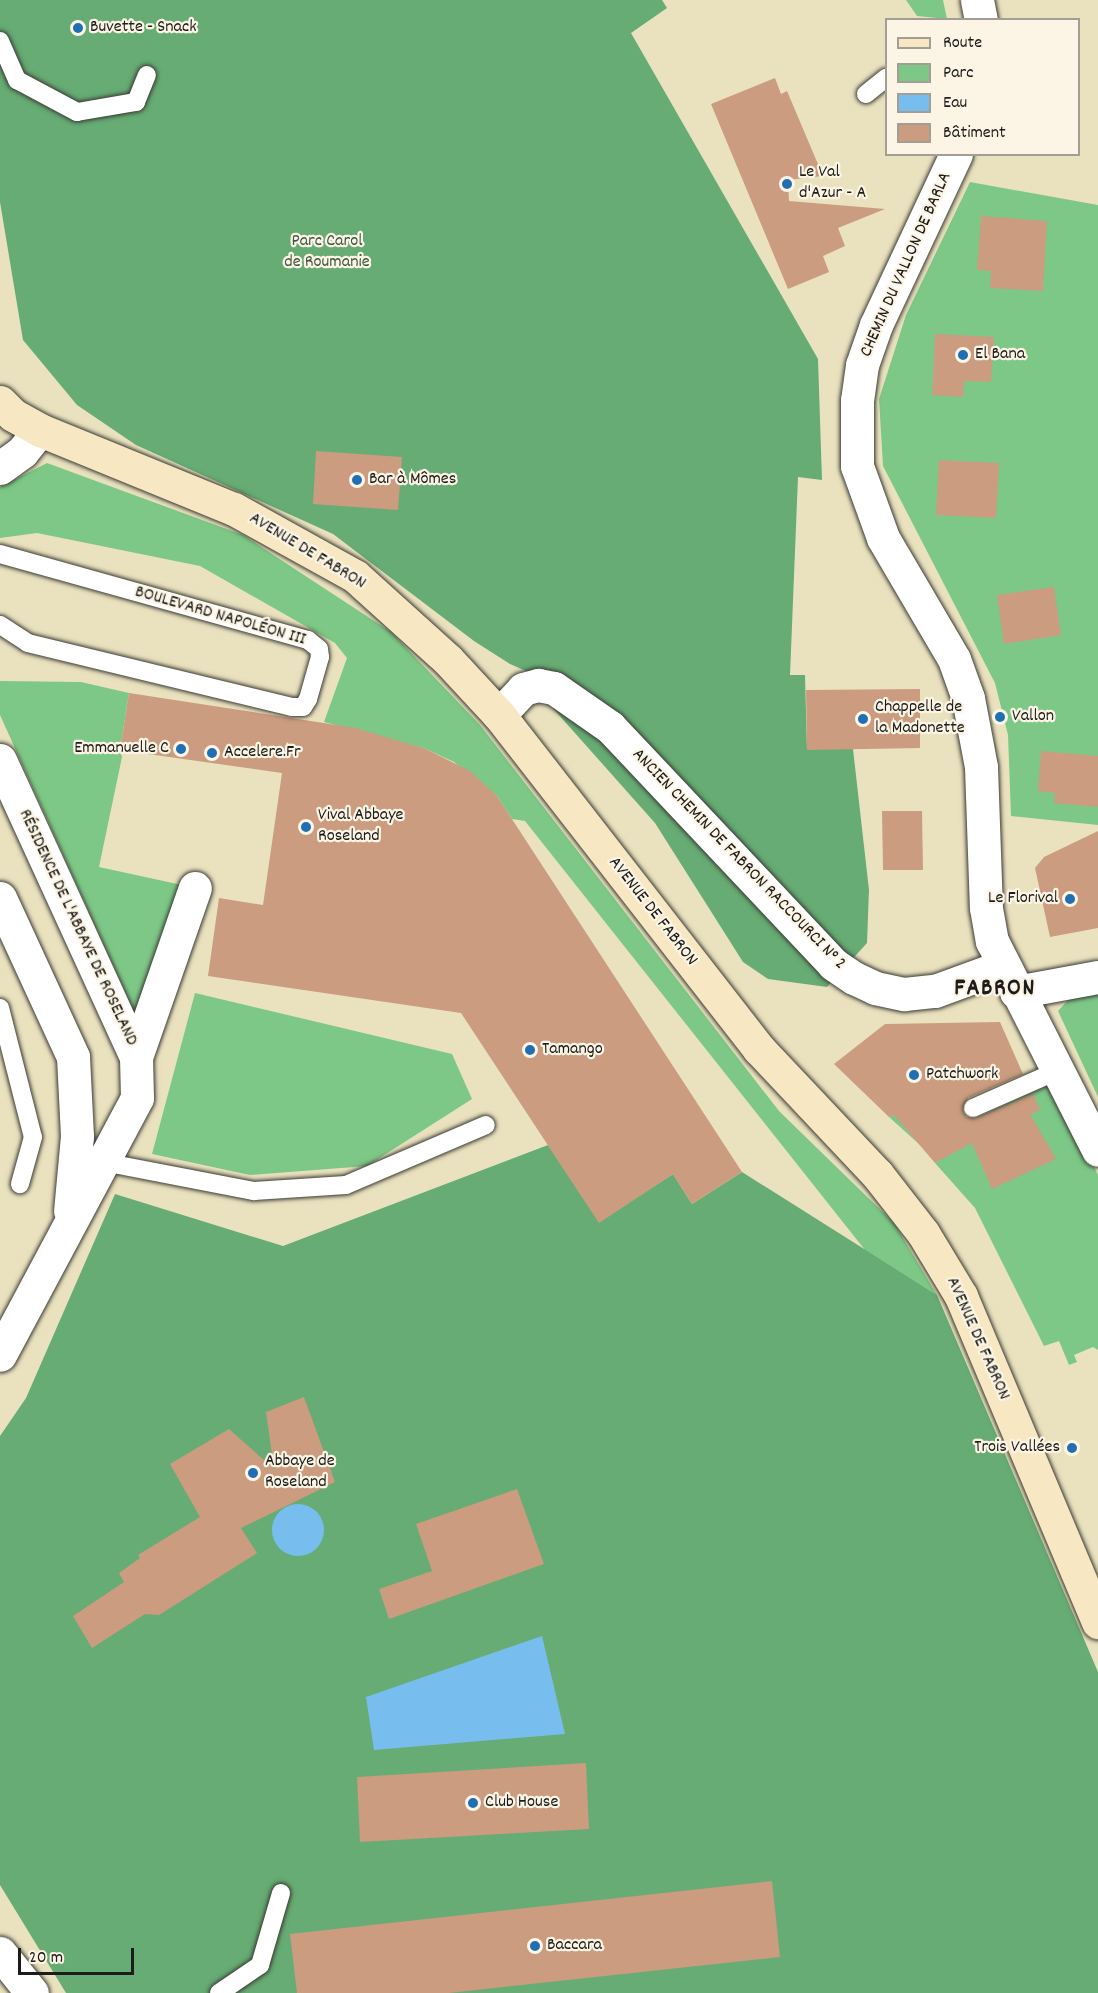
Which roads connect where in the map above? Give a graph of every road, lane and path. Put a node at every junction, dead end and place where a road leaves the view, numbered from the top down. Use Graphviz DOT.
graph roads {
  1 [pos="977,0"];
  2 [pos="981,18"];
  3 [pos="0,41"];
  4 [pos="147,75"];
  5 [pos="885,79"];
  6 [pos="866,94"];
  7 [pos="955,156"];
  8 [pos="0,402"];
  9 [pos="40,429"];
  10 [pos="0,468"];
  11 [pos="0,554"];
  12 [pos="0,625"];
  13 [pos="499,715"];
  14 [pos="0,760"];
  15 [pos="195,888"];
  16 [pos="0,898"];
  17 [pos="1098,977"];
  18 [pos="1009,979"];
  19 [pos="0,1008"];
  20 [pos="135,1057"];
  21 [pos="1057,1071"];
  22 [pos="973,1108"];
  23 [pos="486,1125"];
  24 [pos="1098,1150"];
  25 [pos="103,1162"];
  26 [pos="20,1184"];
  27 [pos="68,1228"];
  28 [pos="0,1355"];
  29 [pos="1098,1622"];
  30 [pos="280,1893"];
  31 [pos="0,1953"];
  32 [pos="32,1993"];
  33 [pos="219,1993"];
  1 -- 2 [label="street"];
  3 -- 4 [label="lane"];
  5 -- 6 [label="lane"];
  7 -- 18 [label="street, CHEMIN DU VALLON DE BARLA"];
  8 -- 9 [label="street, AVENUE DE FABRON"];
  9 -- 10 [label="street"];
  9 -- 13 [label="street, AVENUE DE FABRON"];
  11 -- 12 [label="lane, BOULEVARD NAPOLÉON III"];
  13 -- 18 [label="street, ANCIEN CHEMIN DE FABRON RACCOURCI N° 2"];
  13 -- 29 [label="street, AVENUE DE FABRON"];
  14 -- 20 [label="street, RÉSIDENCE DE L'ABBAYE DE ROSELAND"];
  15 -- 20 [label="street"];
  16 -- 27 [label="street, RÉSIDENCE DE L'ABBAYE DE ROSELAND"];
  17 -- 18 [label="street, ANCIEN CHEMIN DE FABRON RACCOURCI N° 2"];
  18 -- 21 [label="street, CHEMIN DU VALLON DE BARLA"];
  19 -- 26 [label="lane"];
  20 -- 25 [label="street, RÉSIDENCE DE L'ABBAYE DE ROSELAND"];
  21 -- 22 [label="lane"];
  21 -- 24 [label="street, CHEMIN DU VALLON DE BARLA"];
  23 -- 25 [label="lane"];
  25 -- 27 [label="street, RÉSIDENCE DE L'ABBAYE DE ROSELAND"];
  27 -- 28 [label="street, RÉSIDENCE DE L'ABBAYE DE ROSELAND"];
  30 -- 33 [label="lane"];
  31 -- 32 [label="street"];
}
